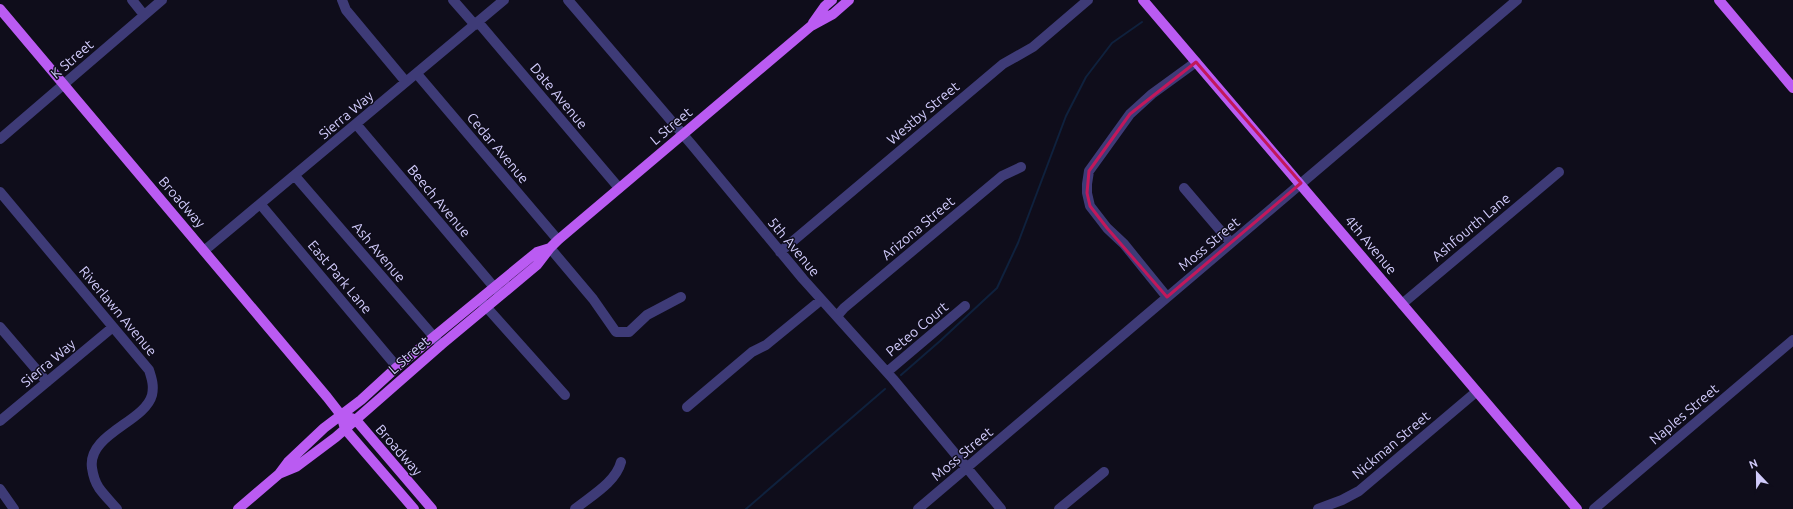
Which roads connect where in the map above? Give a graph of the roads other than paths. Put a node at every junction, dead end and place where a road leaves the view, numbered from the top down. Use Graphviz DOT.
graph roads {
  1 [pos="132,0"];
  2 [pos="162,0"];
  3 [pos="342,0"];
  4 [pos="453,0"];
  5 [pos="504,0"];
  6 [pos="568,0"];
  7 [pos="832,0"];
  8 [pos="848,0"];
  9 [pos="1088,0"];
  10 [pos="1143,0"];
  11 [pos="1516,0"];
  12 [pos="1719,0"];
  13 [pos="0,9"];
  14 [pos="144,15"];
  15 [pos="476,24"];
  16 [pos="811,26"];
  17 [pos="1196,62"];
  18 [pos="418,74"];
  19 [pos="406,82"];
  20 [pos="64,85"];
  21 [pos="1793,88"];
  22 [pos="356,124"];
  23 [pos="683,134"];
  24 [pos="0,139"];
  25 [pos="1021,167"];
  26 [pos="1559,172"];
  27 [pos="295,176"];
  28 [pos="1301,183"];
  29 [pos="618,188"];
  30 [pos="1184,188"];
  31 [pos="0,192"];
  32 [pos="261,205"];
  33 [pos="558,240"];
  34 [pos="1231,243"];
  35 [pos="550,248"];
  36 [pos="205,250"];
  37 [pos="780,252"];
  38 [pos="498,292"];
  39 [pos="681,297"];
  40 [pos="1167,297"];
  41 [pos="821,300"];
  42 [pos="484,304"];
  43 [pos="1402,304"];
  44 [pos="964,306"];
  45 [pos="837,316"];
  46 [pos="0,327"];
  47 [pos="114,327"];
  48 [pos="1793,340"];
  49 [pos="437,342"];
  50 [pos="397,367"];
  51 [pos="887,372"];
  52 [pos="47,382"];
  53 [pos="1476,392"];
  54 [pos="565,395"];
  55 [pos="687,407"];
  56 [pos="342,415"];
  57 [pos="356,420"];
  58 [pos="0,421"];
  59 [pos="345,429"];
  60 [pos="621,462"];
  61 [pos="966,468"];
  62 [pos="1104,472"];
  63 [pos="279,474"];
  64 [pos="0,489"];
  65 [pos="14,509"];
  66 [pos="117,509"];
  67 [pos="238,509"];
  68 [pos="414,509"];
  69 [pos="432,509"];
  70 [pos="576,509"];
  71 [pos="918,509"];
  72 [pos="1001,509"];
  73 [pos="1059,509"];
  74 [pos="1318,509"];
  75 [pos="1577,509"];
  76 [pos="1594,509"];
  1 -- 14 [label="street"];
  2 -- 14 [label="street, K Street"];
  3 -- 19 [label="street"];
  4 -- 15 [label="street, Date Avenue"];
  5 -- 15 [label="street, Sierra Way"];
  6 -- 23 [label="street, 5th Avenue"];
  7 -- 16 [label="main road, L Street"];
  8 -- 16 [label="main road, L Street"];
  9 -- 37 [label="street, Westby Street"];
  10 -- 17 [label="main road, 4th Avenue"];
  11 -- 28 [label="street, Moss Street"];
  12 -- 21 [label="main road"];
  13 -- 20 [label="main road, Broadway"];
  14 -- 20 [label="street, K Street"];
  15 -- 18 [label="street, Sierra Way"];
  15 -- 29 [label="street, Date Avenue"];
  16 -- 23 [label="main road, L Street"];
  17 -- 28 [label="main road, 4th Avenue"];
  17 -- 40 [label="street"];
  18 -- 19 [label="street, Sierra Way"];
  18 -- 33 [label="street, Cedar Avenue"];
  19 -- 22 [label="street, Sierra Way"];
  20 -- 24 [label="street, K Street"];
  20 -- 36 [label="main road, Broadway"];
  22 -- 27 [label="street, Sierra Way"];
  22 -- 38 [label="street, Beech Avenue"];
  23 -- 29 [label="main road, L Street"];
  23 -- 37 [label="street, 5th Avenue"];
  25 -- 45 [label="street, Arizona Street"];
  26 -- 43 [label="street, Ashfourth Lane"];
  27 -- 32 [label="street, Sierra Way"];
  27 -- 49 [label="street, Ash Avenue"];
  28 -- 34 [label="street, Moss Street"];
  28 -- 43 [label="main road, 4th Avenue"];
  29 -- 33 [label="main road, L Street"];
  30 -- 34 [label="street"];
  31 -- 47 [label="street, Riverlawn Avenue"];
  32 -- 36 [label="street, Sierra Way"];
  32 -- 50 [label="street, East Park Lane"];
  33 -- 35 [label="main road, L Street"];
  34 -- 40 [label="street, Moss Street"];
  35 -- 38 [label="main road, L Street"];
  35 -- 39 [label="street"];
  36 -- 56 [label="main road, Broadway"];
  37 -- 41 [label="street, 5th Avenue"];
  38 -- 42 [label="main road, L Street"];
  40 -- 61 [label="street, Moss Street"];
  41 -- 45 [label="street, 5th Avenue"];
  41 -- 55 [label="street"];
  42 -- 49 [label="main road, L Street"];
  42 -- 54 [label="street"];
  43 -- 53 [label="main road, 4th Avenue"];
  44 -- 51 [label="street, Peteo Court"];
  45 -- 51 [label="street, 5th Avenue"];
  46 -- 52 [label="street"];
  47 -- 52 [label="street, Sierra Way"];
  47 -- 66 [label="street, Riverlawn Avenue"];
  48 -- 76 [label="street, Naples Street"];
  49 -- 50 [label="main road, L Street"];
  49 -- 57 [label="main road, L Street"];
  50 -- 56 [label="main road, L Street"];
  51 -- 61 [label="street, 5th Avenue"];
  52 -- 58 [label="street, Sierra Way"];
  53 -- 74 [label="street, Nickman Street"];
  53 -- 75 [label="main road, 4th Avenue"];
  56 -- 57 [label="main road, Broadway"];
  56 -- 59 [label="main road, Broadway"];
  56 -- 63 [label="main road, L Street"];
  57 -- 59 [label="main road, L Street"];
  57 -- 69 [label="main road, Broadway"];
  59 -- 63 [label="main road, L Street"];
  59 -- 68 [label="main road, Broadway"];
  60 -- 70 [label="street"];
  61 -- 71 [label="street, Moss Street"];
  61 -- 72 [label="street, 5th Avenue"];
  62 -- 73 [label="street"];
  63 -- 67 [label="main road, L Street"];
  64 -- 65 [label="street"];
}
